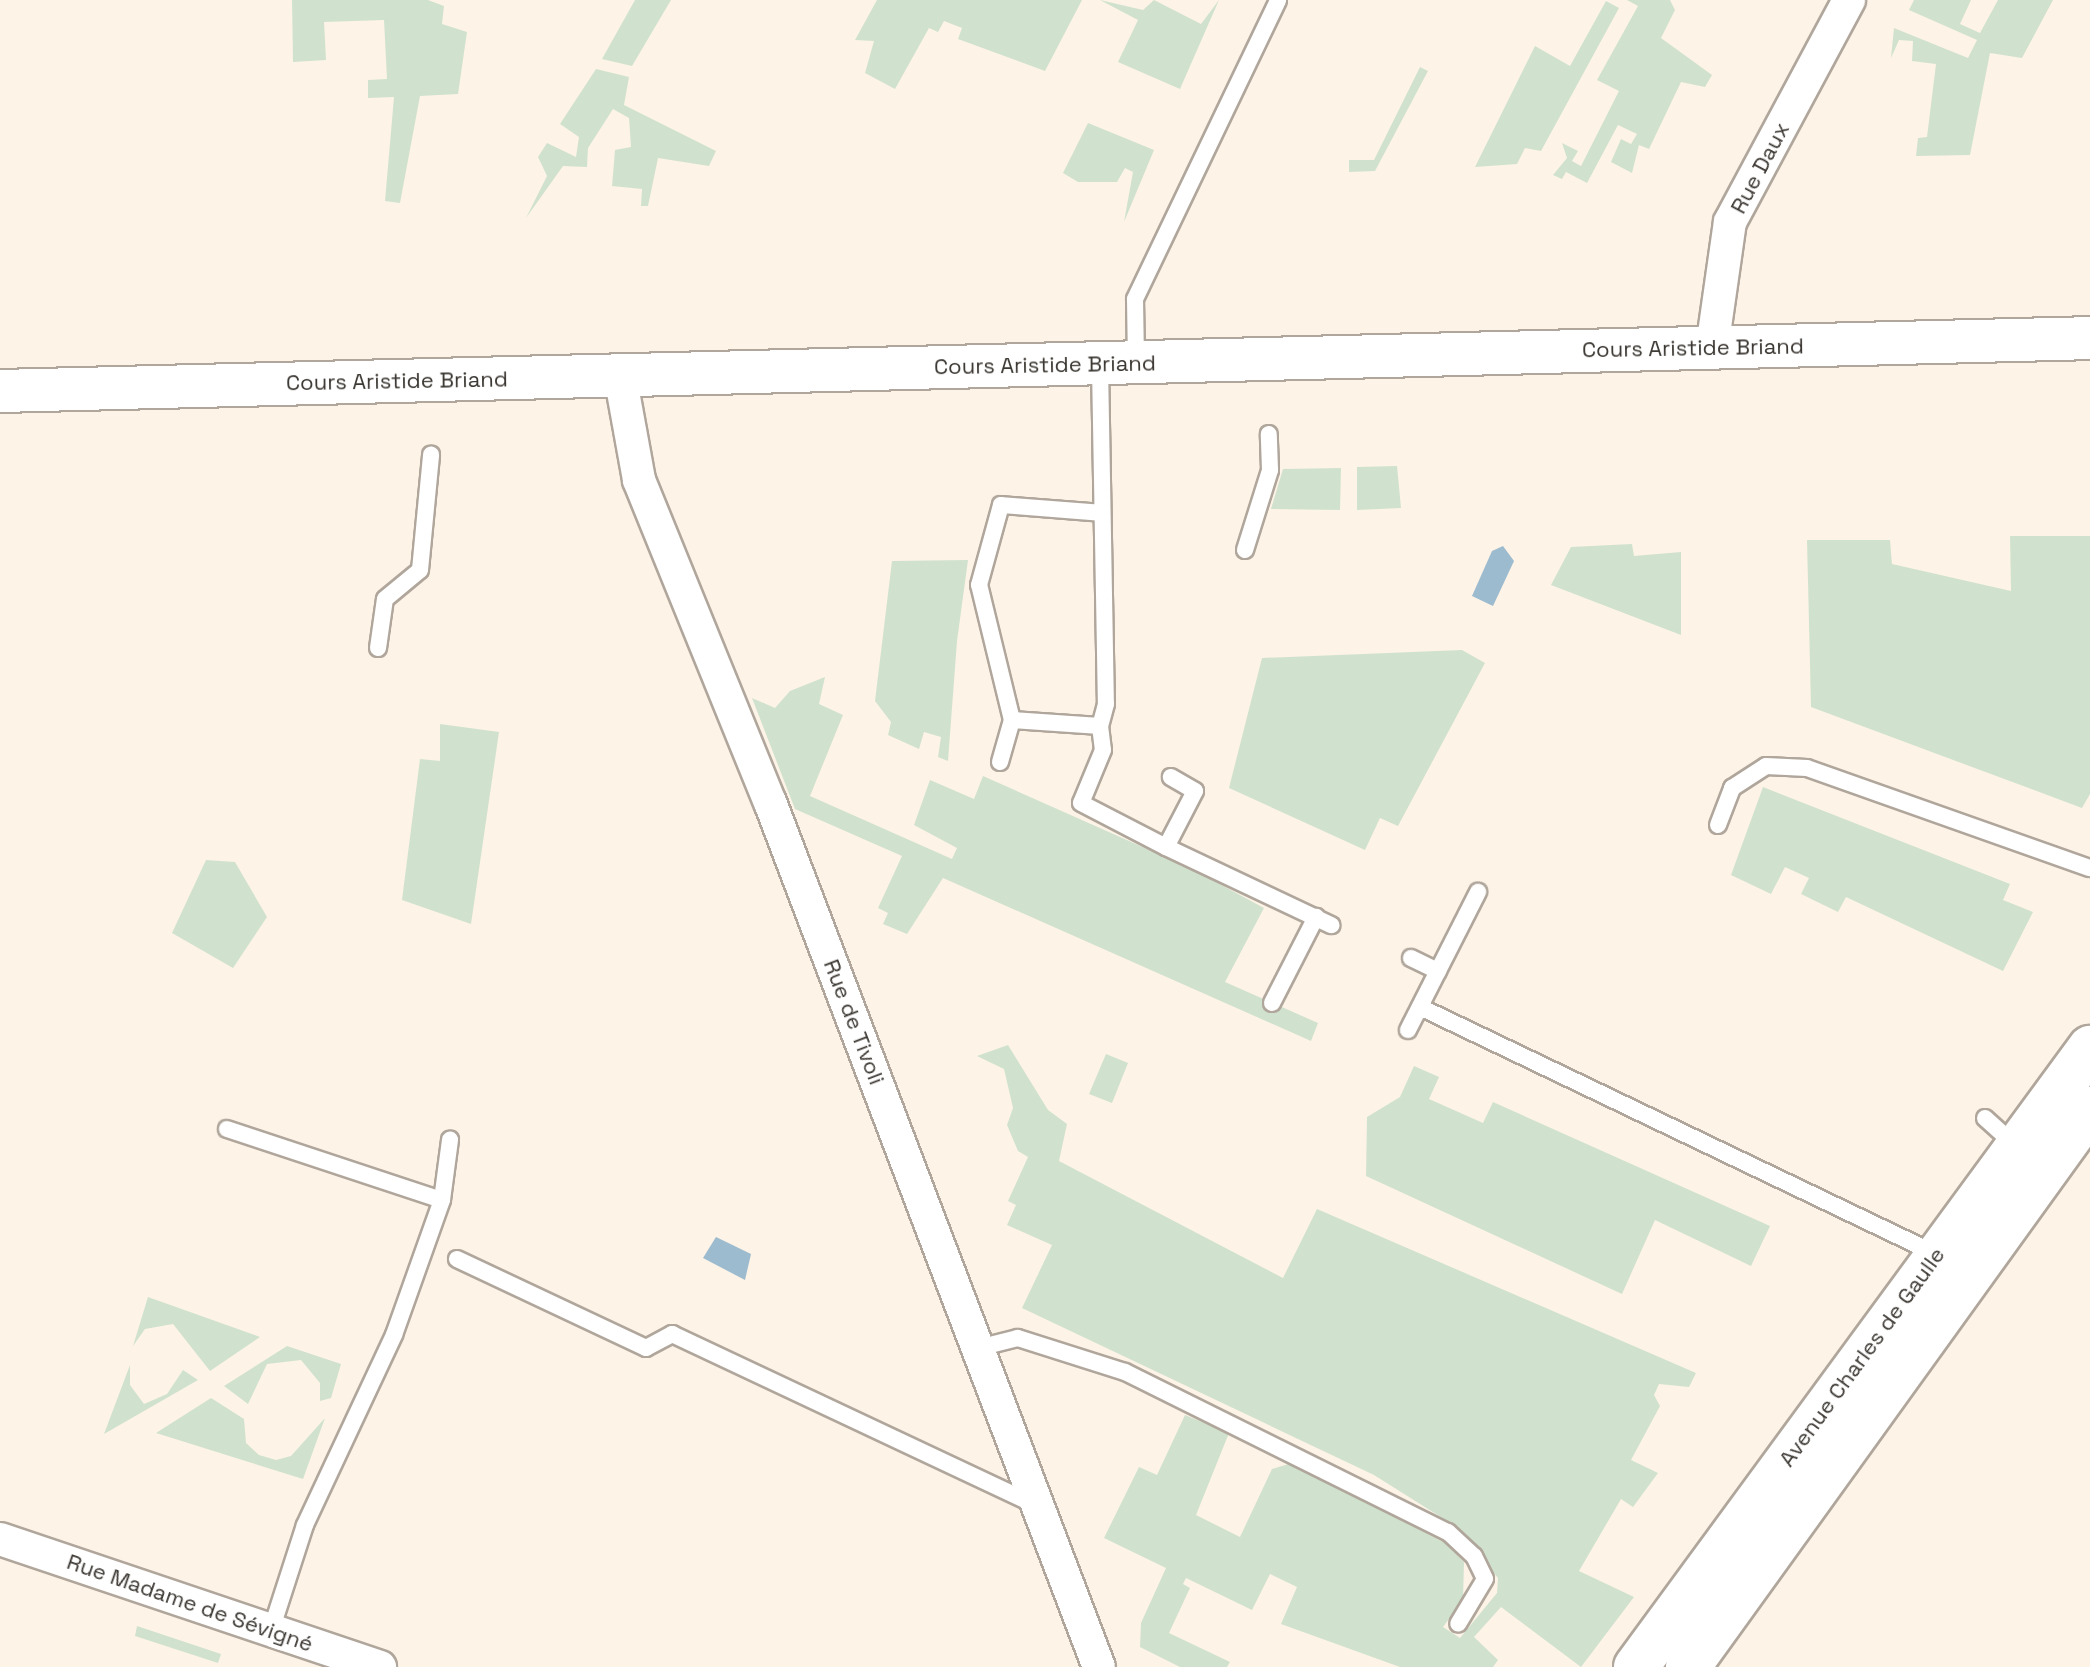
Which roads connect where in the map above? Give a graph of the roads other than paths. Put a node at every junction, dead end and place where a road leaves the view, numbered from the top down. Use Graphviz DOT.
graph roads {
  1 [pos="1278,0"];
  2 [pos="1849,0"];
  3 [pos="2090,338"];
  4 [pos="1712,348"];
  5 [pos="1118,363"];
  6 [pos="620,375"];
  7 [pos="0,391"];
  8 [pos="1269,434"];
  9 [pos="431,455"];
  10 [pos="1102,513"];
  11 [pos="1245,550"];
  12 [pos="378,648"];
  13 [pos="1012,720"];
  14 [pos="1100,726"];
  15 [pos="1000,762"];
  16 [pos="1171,777"];
  17 [pos="1718,825"];
  18 [pos="1166,847"];
  19 [pos="2090,868"];
  20 [pos="1478,892"];
  21 [pos="1411,958"];
  22 [pos="1438,971"];
  23 [pos="1272,1003"];
  24 [pos="1420,1007"];
  25 [pos="1408,1030"];
  26 [pos="2090,1048"];
  27 [pos="2090,1109"];
  28 [pos="1985,1118"];
  29 [pos="227,1129"];
  30 [pos="450,1140"];
  31 [pos="2017,1147"];
  32 [pos="442,1200"];
  33 [pos="1938,1254"];
  34 [pos="457,1259"];
  35 [pos="978,1348"];
  36 [pos="1039,1507"];
  37 [pos="0,1539"];
  38 [pos="1458,1624"];
  39 [pos="271,1630"];
  40 [pos="380,1667"];
  41 [pos="1099,1667"];
  42 [pos="1636,1667"];
  43 [pos="1688,1667"];
  1 -- 5 [label="lane"];
  2 -- 4 [label="street, Rue Daux"];
  3 -- 4 [label="street, Cours Aristide Briand"];
  4 -- 5 [label="street, Cours Aristide Briand"];
  5 -- 6 [label="street, Cours Aristide Briand"];
  5 -- 10 [label="lane"];
  6 -- 7 [label="street, Cours Aristide Briand"];
  6 -- 35 [label="street, Rue de Tivoli"];
  8 -- 11 [label="lane"];
  9 -- 12 [label="lane"];
  10 -- 13 [label="lane"];
  10 -- 14 [label="lane"];
  13 -- 14 [label="lane"];
  13 -- 15 [label="lane"];
  14 -- 18 [label="lane"];
  16 -- 18 [label="lane"];
  17 -- 19 [label="lane"];
  18 -- 23 [label="lane"];
  20 -- 22 [label="lane"];
  21 -- 22 [label="lane"];
  22 -- 24 [label="lane"];
  24 -- 25 [label="lane"];
  24 -- 33 [label="lane"];
  26 -- 31 [label="main road, Avenue Charles de Gaulle"];
  27 -- 43 [label="main road, Avenue Charles de Gaulle"];
  28 -- 31 [label="lane"];
  29 -- 32 [label="lane"];
  30 -- 32 [label="lane"];
  31 -- 33 [label="main road, Avenue Charles de Gaulle"];
  32 -- 39 [label="lane"];
  33 -- 42 [label="main road, Avenue Charles de Gaulle"];
  34 -- 36 [label="lane"];
  35 -- 36 [label="street, Rue de Tivoli"];
  35 -- 38 [label="lane"];
  36 -- 41 [label="street, Rue de Tivoli"];
  37 -- 39 [label="street, Rue Madame de Sévigné"];
  39 -- 40 [label="street, Rue Madame de Sévigné"];
}
